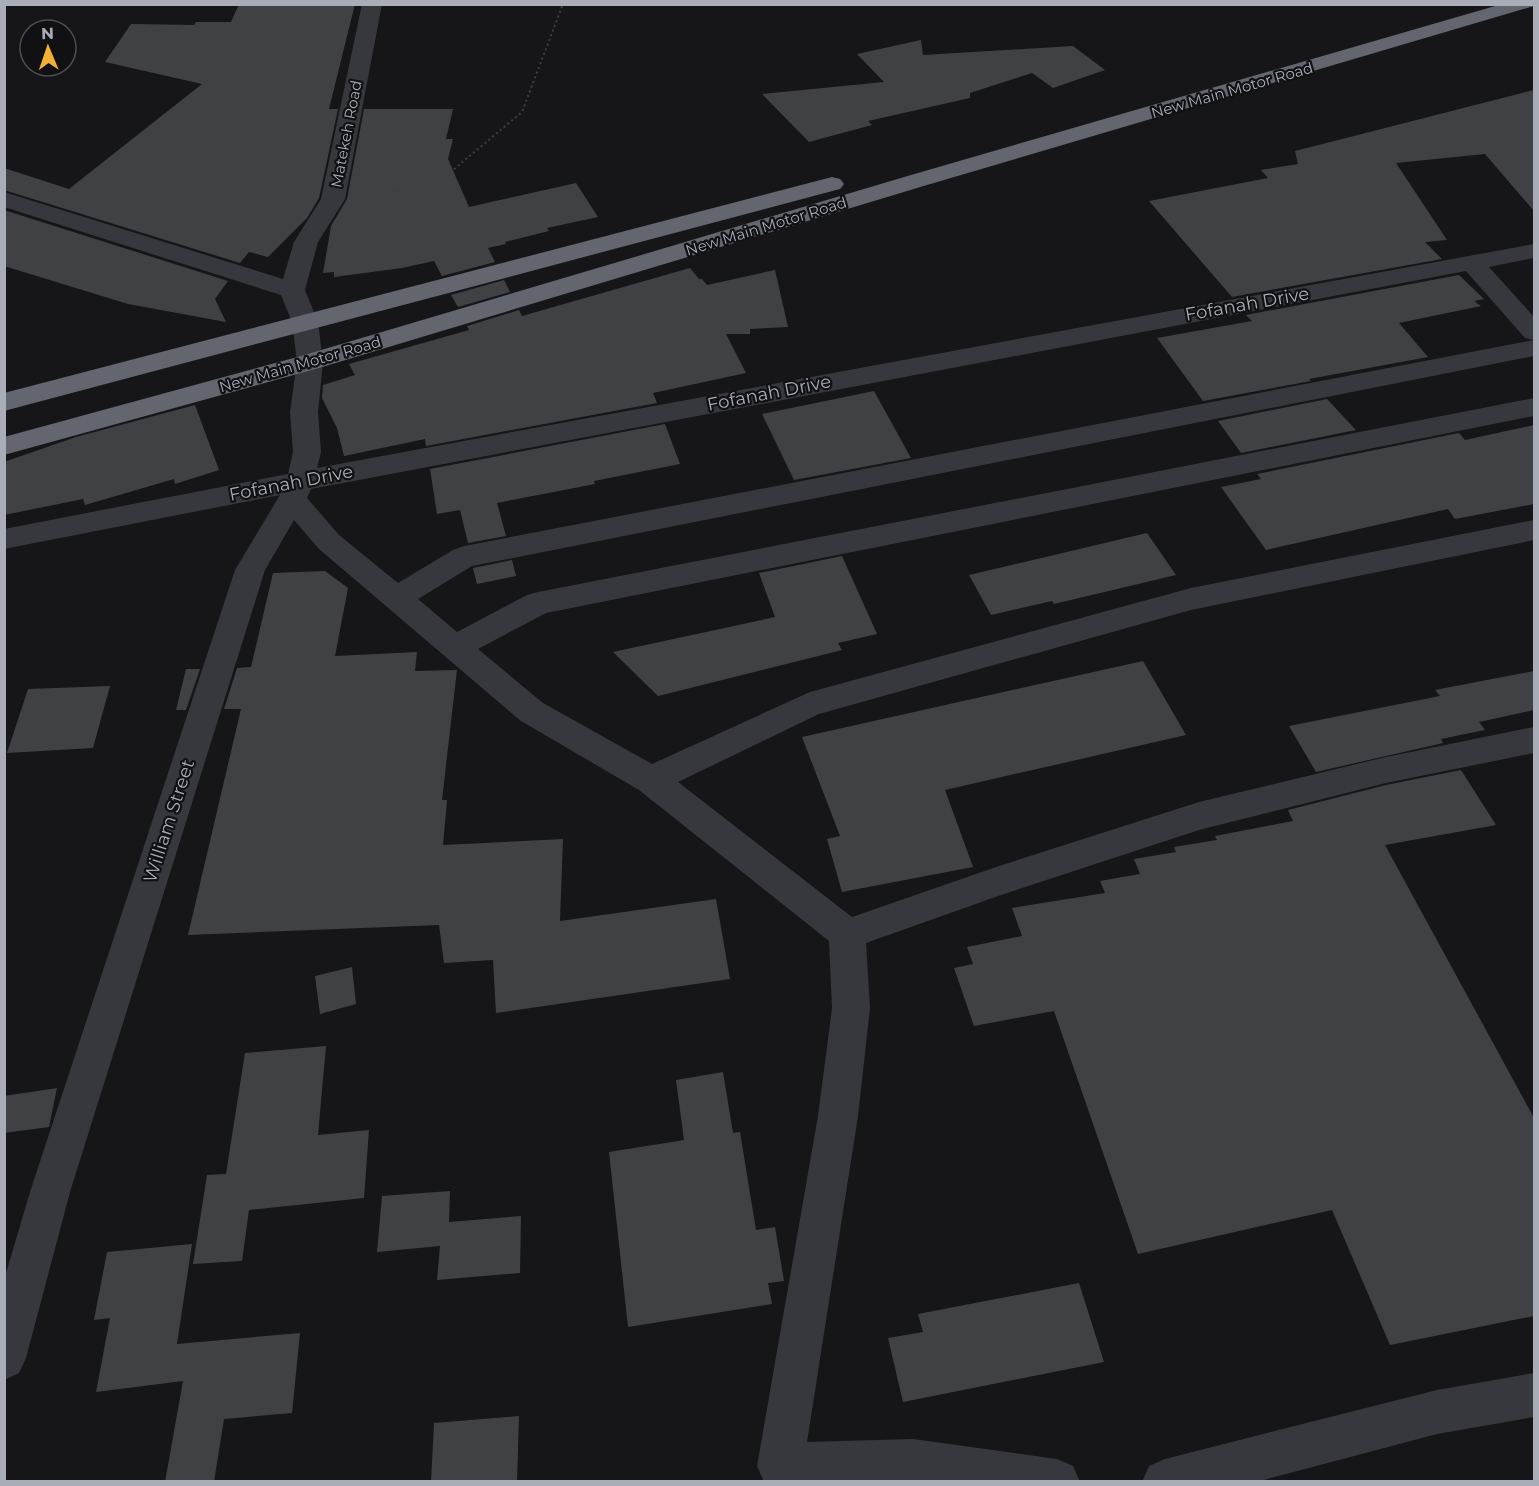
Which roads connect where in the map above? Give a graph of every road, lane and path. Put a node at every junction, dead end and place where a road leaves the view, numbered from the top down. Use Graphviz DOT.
graph roads {
  1 [pos="372,4"];
  2 [pos="563,4"];
  3 [pos="1479,4"];
  4 [pos="1526,4"];
  5 [pos="4,199"];
  6 [pos="333,200"];
  7 [pos="1534,251"];
  8 [pos="1473,264"];
  9 [pos="292,290"];
  10 [pos="305,322"];
  11 [pos="1534,332"];
  12 [pos="1534,348"];
  13 [pos="310,362"];
  14 [pos="4,402"];
  15 [pos="1534,407"];
  16 [pos="4,446"];
  17 [pos="296,490"];
  18 [pos="1534,530"];
  19 [pos="4,539"];
  20 [pos="395,599"];
  21 [pos="455,647"];
  22 [pos="1534,740"];
  23 [pos="651,780"];
  24 [pos="847,934"];
  25 [pos="4,1358"];
  26 [pos="1534,1395"];
  27 [pos="780,1474"];
  28 [pos="1057,1482"];
  29 [pos="1165,1482"];
  1 -- 6 [label="street, Matekeh Road"];
  2 -- 6 [label="path"];
  3 -- 10 [label="highway, New Main Motor Road"];
  4 -- 13 [label="highway, New Main Motor Road"];
  5 -- 9 [label="street"];
  6 -- 9 [label="street, Matekeh Road"];
  7 -- 8 [label="street, Fofanah Drive"];
  8 -- 11 [label="street"];
  8 -- 17 [label="street, Fofanah Drive"];
  9 -- 10 [label="street, William Street"];
  10 -- 13 [label="street, William Street"];
  10 -- 14 [label="highway, New Main Motor Road"];
  12 -- 20 [label="street"];
  13 -- 16 [label="highway, New Main Motor Road"];
  13 -- 17 [label="street, William Street"];
  15 -- 21 [label="street"];
  17 -- 19 [label="street, Fofanah Drive"];
  17 -- 20 [label="street"];
  17 -- 25 [label="street, William Street"];
  18 -- 23 [label="street"];
  20 -- 21 [label="street"];
  21 -- 23 [label="street"];
  22 -- 24 [label="street"];
  23 -- 24 [label="street"];
  24 -- 27 [label="street"];
  26 -- 29 [label="street"];
  27 -- 28 [label="street"];
}
